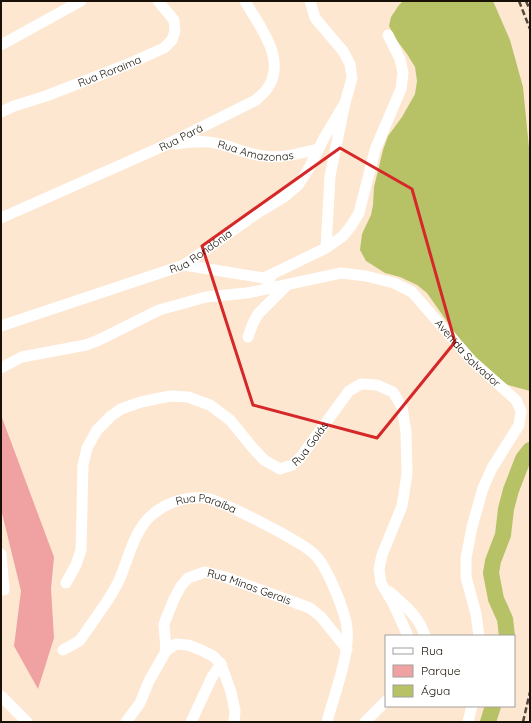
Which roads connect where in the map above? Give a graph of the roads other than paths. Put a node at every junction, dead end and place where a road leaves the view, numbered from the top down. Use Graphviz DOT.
graph roads {
  1 [pos="81,1"];
  2 [pos="158,1"];
  3 [pos="245,1"];
  4 [pos="310,1"];
  5 [pos="388,35"];
  6 [pos="1,46"];
  7 [pos="345,103"];
  8 [pos="1,112"];
  9 [pos="168,144"];
  10 [pos="318,149"];
  11 [pos="1,218"];
  12 [pos="326,248"];
  13 [pos="184,265"];
  14 [pos="264,278"];
  15 [pos="288,284"];
  16 [pos="1,326"];
  17 [pos="248,338"];
  18 [pos="1,368"];
  19 [pos="1,554"];
  20 [pos="66,583"];
  21 [pos="381,583"];
  22 [pos="3,589"];
  23 [pos="408,635"];
  24 [pos="425,635"];
  25 [pos="479,635"];
  26 [pos="347,649"];
  27 [pos="63,650"];
  28 [pos="166,651"];
  29 [pos="221,664"];
  30 [pos="1,696"];
  31 [pos="385,702"];
  32 [pos="472,707"];
  33 [pos="22,719"];
  34 [pos="126,722"];
  35 [pos="191,722"];
  36 [pos="234,722"];
  37 [pos="327,722"];
  38 [pos="365,722"];
  39 [pos="468,722"];
  1 -- 6 [label="street"];
  2 -- 8 [label="street, Rua Roraima"];
  3 -- 9 [label="street, Rua Pará"];
  4 -- 7 [label="street, Rua Rondônia"];
  5 -- 12 [label="street"];
  7 -- 10 [label="street, Rua Rondônia"];
  7 -- 12 [label="street, Rua Rondônia"];
  9 -- 10 [label="street, Rua Amazonas"];
  9 -- 11 [label="street, Rua Pará"];
  10 -- 13 [label="street, Rua Rondônia"];
  12 -- 14 [label="street"];
  13 -- 14 [label="street, Avenida Salvador"];
  13 -- 16 [label="street, Rua Rondônia"];
  14 -- 15 [label="street, Avenida Salvador"];
  15 -- 17 [label="street"];
  15 -- 18 [label="street"];
  15 -- 25 [label="street, Avenida Salvador"];
  19 -- 22 [label="street"];
  20 -- 21 [label="street, Rua Goiás"];
  21 -- 23 [label="street, Rua Goiás"];
  21 -- 24 [label="street"];
  26 -- 27 [label="street, Rua Paraíba"];
  26 -- 28 [label="street, Rua Minas Gerais"];
  26 -- 37 [label="street, Rua Paraíba"];
  28 -- 29 [label="street"];
  28 -- 34 [label="street"];
  29 -- 35 [label="street"];
  29 -- 36 [label="street"];
  30 -- 33 [label="street"];
  31 -- 38 [label="street"];
  32 -- 39 [label="street"];
}
